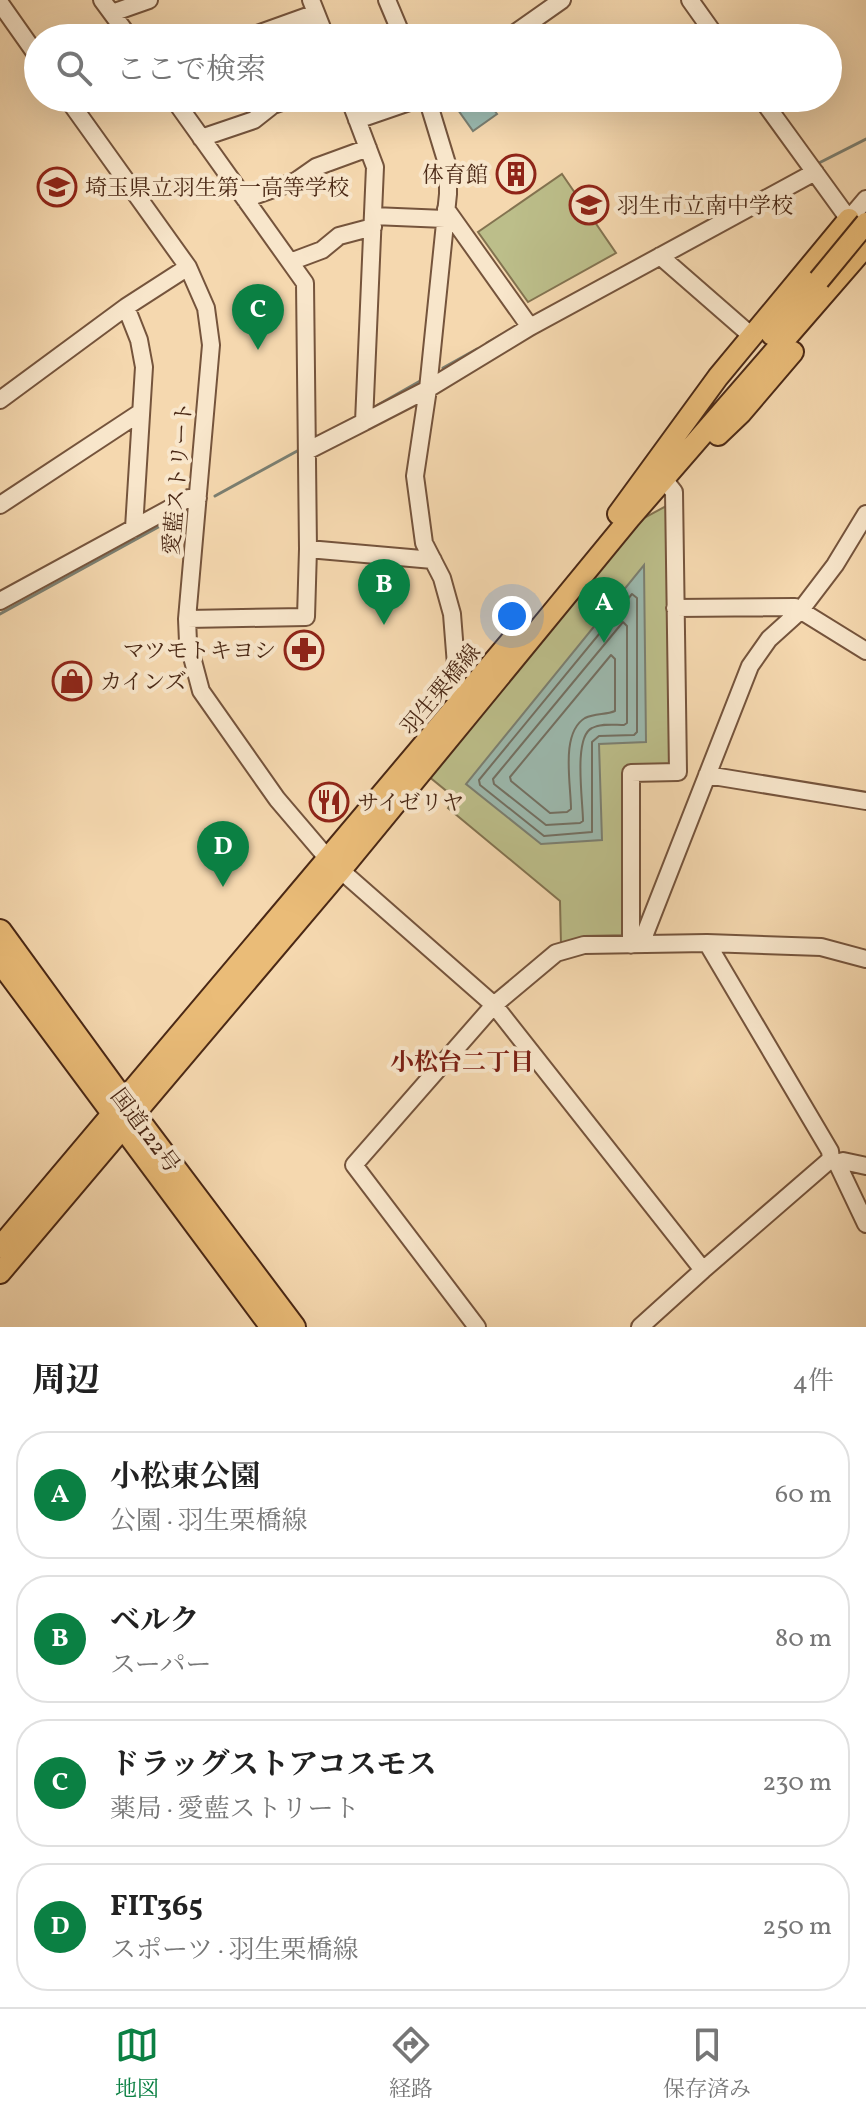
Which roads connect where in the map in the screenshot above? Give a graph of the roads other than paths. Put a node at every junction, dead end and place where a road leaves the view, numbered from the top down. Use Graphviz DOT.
graph roads {
  1 [pos="149,0"];
  2 [pos="387,0"];
  3 [pos="562,0"];
  4 [pos="690,0"];
  5 [pos="0,3"];
  6 [pos="313,6"];
  7 [pos="107,7"];
  8 [pos="120,24"];
  9 [pos="275,24"];
  10 [pos="397,24"];
  11 [pos="528,24"];
  12 [pos="707,24"];
  13 [pos="24,37"];
  14 [pos="82,112"];
  15 [pos="183,112"];
  16 [pos="264,112"];
  17 [pos="354,112"];
  18 [pos="380,112"];
  19 [pos="431,112"];
  20 [pos="771,112"];
  21 [pos="357,120"];
  22 [pos="201,138"];
  23 [pos="368,148"];
  24 [pos="815,172"];
  25 [pos="245,199"];
  26 [pos="866,199"];
  27 [pos="446,214"];
  28 [pos="858,221"];
  29 [pos="373,222"];
  30 [pos="866,244"];
  31 [pos="660,256"];
  32 [pos="290,262"];
  33 [pos="866,266"];
  34 [pos="188,267"];
  35 [pos="824,284"];
  36 [pos="126,307"];
  37 [pos="530,327"];
  38 [pos="746,331"];
  39 [pos="428,389"];
  40 [pos="0,400"];
  41 [pos="141,412"];
  42 [pos="364,422"];
  43 [pos="307,451"];
  44 [pos="667,483"];
  45 [pos="198,498"];
  46 [pos="0,505"];
  47 [pos="866,514"];
  48 [pos="624,516"];
  49 [pos="134,528"];
  50 [pos="308,549"];
  51 [pos="433,560"];
  52 [pos="0,601"];
  53 [pos="675,608"];
  54 [pos="800,611"];
  55 [pos="187,619"];
  56 [pos="866,651"];
  57 [pos="459,703"];
  58 [pos="707,775"];
  59 [pos="866,801"];
  60 [pos="335,865"];
  61 [pos="0,931"];
  62 [pos="707,943"];
  63 [pos="636,944"];
  64 [pos="866,959"];
  65 [pos="0,961"];
  66 [pos="494,1005"];
  67 [pos="124,1113"];
  68 [pos="834,1161"];
  69 [pos="866,1166"];
  70 [pos="866,1224"];
  71 [pos="0,1247"];
  72 [pos="703,1270"];
  73 [pos="0,1273"];
  74 [pos="272,1327"];
  75 [pos="294,1327"];
  76 [pos="477,1327"];
  77 [pos="640,1327"];
  1 -- 7 [label="street"];
  2 -- 10 [label="street"];
  3 -- 11 [label="street"];
  4 -- 12 [label="street"];
  5 -- 13 [label="street"];
  6 -- 9 [label="street"];
  7 -- 8 [label="street"];
  14 -- 34 [label="street, 愛藍ストリート"];
  15 -- 22 [label="street"];
  16 -- 22 [label="street"];
  17 -- 21 [label="street"];
  18 -- 21 [label="street"];
  19 -- 27 [label="street"];
  20 -- 24 [label="street"];
  21 -- 23 [label="street"];
  22 -- 25 [label="street"];
  23 -- 25 [label="street"];
  23 -- 29 [label="street"];
  24 -- 28 [label="street"];
  24 -- 31 [label="street"];
  25 -- 32 [label="street"];
  26 -- 28 [label="street"];
  27 -- 29 [label="street"];
  27 -- 37 [label="street"];
  27 -- 39 [label="street"];
  28 -- 30 [label="street"];
  28 -- 35 [label="main road, 羽生栗橋線, bridge"];
  28 -- 48 [label="main road"];
  29 -- 32 [label="street"];
  29 -- 42 [label="street"];
  30 -- 35 [label="main road, 羽生栗橋線"];
  31 -- 37 [label="street"];
  31 -- 38 [label="street"];
  32 -- 43 [label="street"];
  33 -- 44 [label="main road"];
  34 -- 36 [label="street"];
  34 -- 45 [label="street, 愛藍ストリート"];
  35 -- 48 [label="main road, 羽生栗橋線"];
  36 -- 40 [label="street"];
  36 -- 41 [label="street"];
  37 -- 39 [label="street"];
  39 -- 42 [label="street"];
  39 -- 51 [label="street"];
  41 -- 46 [label="street"];
  41 -- 49 [label="street"];
  42 -- 43 [label="street"];
  43 -- 50 [label="street"];
  44 -- 48 [label="main road"];
  44 -- 53 [label="street"];
  45 -- 49 [label="street"];
  45 -- 55 [label="street, 愛藍ストリート"];
  47 -- 54 [label="street"];
  48 -- 57 [label="main road, 羽生栗橋線"];
  48 -- 60 [label="main road, 羽生栗橋線"];
  49 -- 52 [label="street"];
  50 -- 51 [label="street"];
  50 -- 55 [label="street"];
  51 -- 57 [label="street"];
  53 -- 54 [label="street"];
  53 -- 63 [label="street"];
  54 -- 56 [label="street"];
  54 -- 58 [label="street"];
  55 -- 60 [label="street, 愛藍ストリート"];
  57 -- 60 [label="main road, 羽生栗橋線"];
  58 -- 59 [label="street"];
  58 -- 63 [label="street"];
  60 -- 66 [label="street, 愛藍ストリート"];
  60 -- 67 [label="main road, 羽生栗橋線"];
  61 -- 67 [label="highway, 国道122号"];
  62 -- 63 [label="street"];
  62 -- 64 [label="street"];
  62 -- 68 [label="street"];
  63 -- 66 [label="street"];
  65 -- 67 [label="highway, 国道122号"];
  66 -- 72 [label="street, 愛藍ストリート"];
  66 -- 76 [label="street"];
  67 -- 71 [label="main road"];
  67 -- 73 [label="main road"];
  67 -- 74 [label="highway, 国道122号"];
  67 -- 75 [label="highway, 国道122号"];
  68 -- 69 [label="street"];
  68 -- 70 [label="street"];
  68 -- 72 [label="street"];
  72 -- 77 [label="street"];
}
